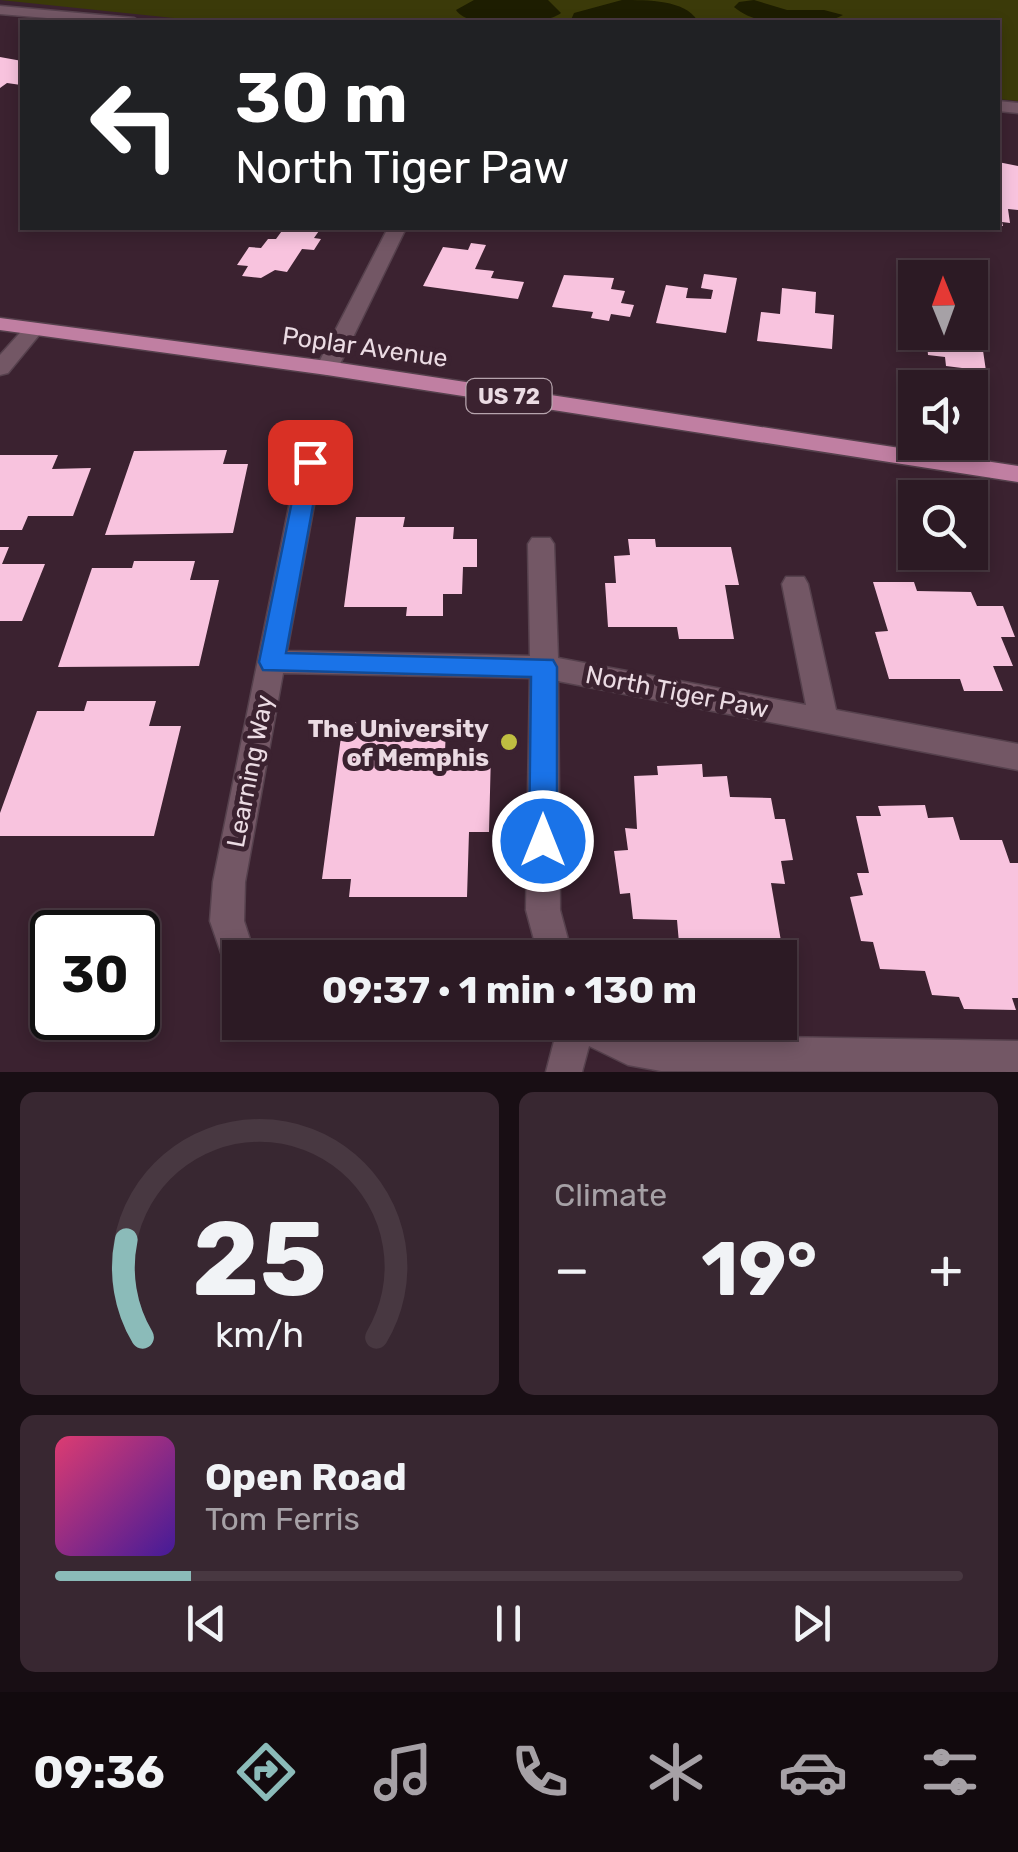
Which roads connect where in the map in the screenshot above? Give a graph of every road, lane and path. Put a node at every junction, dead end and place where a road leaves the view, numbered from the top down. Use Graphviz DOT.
graph roads {
  1 [pos="0,10"];
  2 [pos="112,20"];
  3 [pos="396,230"];
  4 [pos="0,324"];
  5 [pos="34,329"];
  6 [pos="0,368"];
  7 [pos="327,368"];
  8 [pos="310,462"];
  9 [pos="1018,474"];
  10 [pos="540,544"];
  11 [pos="795,584"];
  12 [pos="272,662"];
  13 [pos="544,667"];
  14 [pos="824,720"];
  15 [pos="1018,757"];
  16 [pos="233,940"];
  17 [pos="551,940"];
  18 [pos="573,1040"];
  19 [pos="614,1040"];
  20 [pos="1018,1059"];
  21 [pos="723,1064"];
  22 [pos="564,1072"];
  1 -- 2 [label="street"];
  3 -- 7 [label="street"];
  4 -- 5 [label="main road, Poplar Avenue / US 72"];
  5 -- 6 [label="street"];
  5 -- 7 [label="main road, Poplar Avenue / US 72"];
  7 -- 9 [label="main road, Poplar Avenue / US 72"];
  8 -- 12 [label="street, Learning Way"];
  10 -- 13 [label="street"];
  11 -- 14 [label="street"];
  12 -- 13 [label="street, North Tiger Paw"];
  12 -- 16 [label="street, Learning Way"];
  13 -- 14 [label="street, North Tiger Paw"];
  13 -- 17 [label="street"];
  14 -- 15 [label="street, North Tiger Paw"];
  18 -- 22 [label="street"];
  19 -- 21 [label="street"];
  20 -- 21 [label="street"];
}
